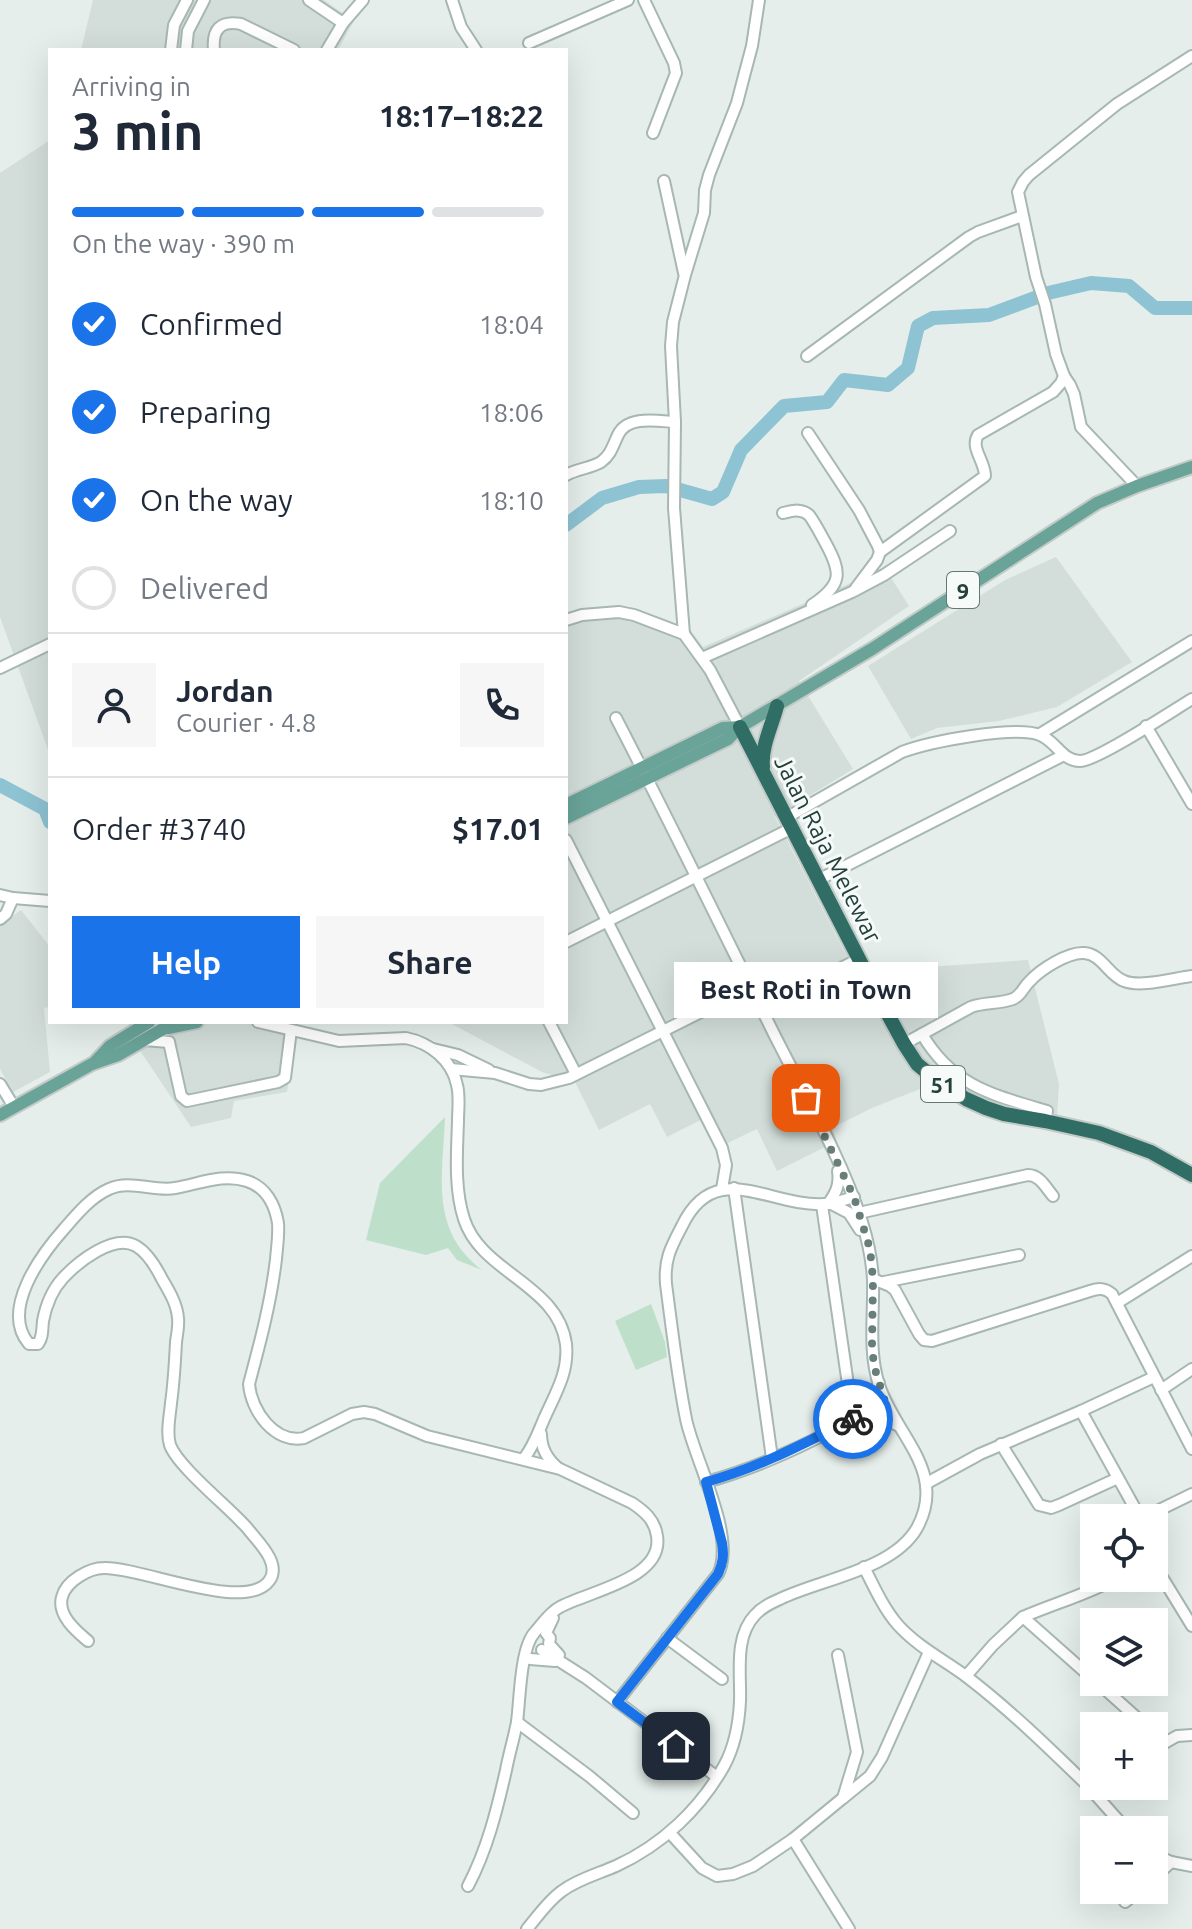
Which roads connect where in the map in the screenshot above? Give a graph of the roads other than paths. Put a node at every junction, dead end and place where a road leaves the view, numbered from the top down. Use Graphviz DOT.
graph roads {
  1 [pos="187,0"];
  2 [pos="204,0"];
  3 [pos="309,0"];
  4 [pos="363,0"];
  5 [pos="452,0"];
  6 [pos="628,0"];
  7 [pos="644,0"];
  8 [pos="759,0"];
  9 [pos="343,23"];
  10 [pos="529,43"];
  11 [pos="171,48"];
  12 [pos="186,48"];
  13 [pos="214,48"];
  14 [pos="290,48"];
  15 [pos="328,48"];
  16 [pos="475,48"];
  17 [pos="1192,56"];
  18 [pos="653,133"];
  19 [pos="664,181"];
  20 [pos="1022,216"];
  21 [pos="685,275"];
  22 [pos="807,356"];
  23 [pos="1064,376"];
  24 [pos="675,422"];
  25 [pos="808,433"];
  26 [pos="1192,467"];
  27 [pos="568,474"];
  28 [pos="1137,486"];
  29 [pos="783,513"];
  30 [pos="950,531"];
  31 [pos="880,552"];
  32 [pos="852,592"];
  33 [pos="797,616"];
  34 [pos="568,619"];
  35 [pos="684,634"];
  36 [pos="1192,641"];
  37 [pos="48,645"];
  38 [pos="702,658"];
  39 [pos="0,668"];
  40 [pos="1192,699"];
  41 [pos="777,706"];
  42 [pos="616,718"];
  43 [pos="1146,726"];
  44 [pos="740,727"];
  45 [pos="1040,734"];
  46 [pos="1064,755"];
  47 [pos="763,772"];
  48 [pos="644,773"];
  49 [pos="568,804"];
  50 [pos="1192,804"];
  51 [pos="568,817"];
  52 [pos="789,823"];
  53 [pos="568,844"];
  54 [pos="696,876"];
  55 [pos="818,880"];
  56 [pos="0,895"];
  57 [pos="13,898"];
  58 [pos="48,901"];
  59 [pos="0,919"];
  60 [pos="607,921"];
  61 [pos="568,941"];
  62 [pos="859,959"];
  63 [pos="1192,976"];
  64 [pos="751,987"];
  65 [pos="762,1008"];
  66 [pos="146,1024"];
  67 [pos="171,1024"];
  68 [pos="187,1024"];
  69 [pos="266,1024"];
  70 [pos="550,1024"];
  71 [pos="162,1029"];
  72 [pos="291,1030"];
  73 [pos="662,1031"];
  74 [pos="922,1034"];
  75 [pos="144,1040"];
  76 [pos="904,1044"];
  77 [pos="431,1049"];
  78 [pos="92,1064"];
  79 [pos="451,1069"];
  80 [pos="495,1073"];
  81 [pos="576,1074"];
  82 [pos="0,1084"];
  83 [pos="14,1107"];
  84 [pos="0,1115"];
  85 [pos="1045,1121"];
  86 [pos="834,1154"];
  87 [pos="1192,1175"];
  88 [pos="728,1189"];
  89 [pos="1053,1196"];
  90 [pos="854,1197"];
  91 [pos="827,1204"];
  92 [pos="859,1213"];
  93 [pos="871,1255"];
  94 [pos="1019,1255"];
  95 [pos="1192,1256"];
  96 [pos="877,1281"];
  97 [pos="1117,1303"];
  98 [pos="1192,1369"];
  99 [pos="1154,1377"];
  100 [pos="879,1383"];
  101 [pos="1161,1390"];
  102 [pos="885,1402"];
  103 [pos="1081,1411"];
  104 [pos="868,1412"];
  105 [pos="853,1419"];
  106 [pos="899,1426"];
  107 [pos="541,1428"];
  108 [pos="1001,1444"];
  109 [pos="1192,1449"];
  110 [pos="545,1453"];
  111 [pos="521,1457"];
  112 [pos="772,1458"];
  113 [pos="560,1469"];
  114 [pos="1118,1478"];
  115 [pos="706,1482"];
  116 [pos="927,1483"];
  117 [pos="1192,1494"];
  118 [pos="864,1567"];
  119 [pos="1168,1587"];
  120 [pos="1091,1592"];
  121 [pos="1023,1617"];
  122 [pos="1192,1626"];
  123 [pos="667,1638"];
  124 [pos="88,1641"];
  125 [pos="541,1641"];
  126 [pos="929,1652"];
  127 [pos="838,1655"];
  128 [pos="530,1659"];
  129 [pos="567,1665"];
  130 [pos="1080,1668"];
  131 [pos="522,1671"];
  132 [pos="966,1676"];
  133 [pos="722,1679"];
  134 [pos="1112,1696"];
  135 [pos="617,1702"];
  136 [pos="1130,1712"];
  137 [pos="517,1722"];
  138 [pos="1192,1735"];
  139 [pos="1168,1740"];
  140 [pos="1080,1774"];
  141 [pos="717,1777"];
  142 [pos="843,1798"];
  143 [pos="1103,1800"];
  144 [pos="633,1813"];
  145 [pos="1116,1816"];
  146 [pos="670,1833"];
  147 [pos="793,1839"];
  148 [pos="1168,1861"];
  149 [pos="1171,1862"];
  150 [pos="1168,1865"];
  151 [pos="1192,1866"];
  152 [pos="468,1886"];
  153 [pos="527,1929"];
  154 [pos="849,1929"];
  1 -- 11 [label="street"];
  2 -- 12 [label="street"];
  3 -- 9 [label="street"];
  4 -- 9 [label="street"];
  5 -- 16 [label="street"];
  6 -- 10 [label="street"];
  7 -- 18 [label="street"];
  8 -- 21 [label="street"];
  9 -- 15 [label="street"];
  13 -- 14 [label="street"];
  17 -- 20 [label="street"];
  19 -- 21 [label="street"];
  20 -- 22 [label="street"];
  20 -- 23 [label="street"];
  21 -- 24 [label="street"];
  23 -- 28 [label="street"];
  23 -- 31 [label="street"];
  24 -- 27 [label="street"];
  24 -- 35 [label="street"];
  25 -- 31 [label="street"];
  26 -- 28 [label="main road, 9"];
  28 -- 41 [label="main road, 9"];
  29 -- 33 [label="street"];
  30 -- 32 [label="street"];
  31 -- 32 [label="street"];
  32 -- 33 [label="street"];
  33 -- 38 [label="street"];
  34 -- 35 [label="street"];
  35 -- 38 [label="street"];
  36 -- 45 [label="street"];
  37 -- 39 [label="street"];
  38 -- 44 [label="street"];
  40 -- 43 [label="street"];
  41 -- 44 [label="main road, 9"];
  41 -- 47 [label="highway"];
  42 -- 48 [label="street"];
  43 -- 46 [label="street"];
  43 -- 50 [label="street"];
  44 -- 47 [label="highway, Jalan Raja Melewar / 51"];
  44 -- 48 [label="main road, 9"];
  45 -- 46 [label="street"];
  45 -- 52 [label="street"];
  46 -- 55 [label="street"];
  47 -- 52 [label="highway, Jalan Raja Melewar / 51"];
  48 -- 49 [label="main road, 9"];
  48 -- 51 [label="main road, 9"];
  48 -- 54 [label="street"];
  52 -- 54 [label="street"];
  52 -- 55 [label="highway, Jalan Raja Melewar / 51"];
  53 -- 60 [label="street"];
  54 -- 60 [label="street"];
  54 -- 64 [label="street"];
  55 -- 62 [label="highway, Jalan Raja Melewar / 51"];
  56 -- 57 [label="street"];
  57 -- 58 [label="street"];
  57 -- 59 [label="street"];
  60 -- 61 [label="street"];
  60 -- 73 [label="street"];
  62 -- 65 [label="street"];
  62 -- 76 [label="highway, Jalan Raja Melewar / 51"];
  63 -- 74 [label="street"];
  64 -- 65 [label="street"];
  64 -- 73 [label="street"];
  65 -- 86 [label="street"];
  66 -- 78 [label="main road"];
  67 -- 71 [label="main road"];
  68 -- 71 [label="main road"];
  69 -- 72 [label="street"];
  70 -- 81 [label="street"];
  71 -- 75 [label="main road"];
  72 -- 75 [label="street"];
  72 -- 77 [label="street"];
  73 -- 81 [label="street"];
  73 -- 88 [label="street"];
  74 -- 76 [label="street"];
  74 -- 85 [label="street"];
  75 -- 78 [label="main road"];
  76 -- 85 [label="highway, Jalan Raja Melewar / 51"];
  77 -- 79 [label="street"];
  77 -- 80 [label="street"];
  78 -- 83 [label="main road"];
  79 -- 80 [label="street"];
  79 -- 107 [label="street"];
  80 -- 81 [label="street"];
  82 -- 83 [label="street"];
  83 -- 84 [label="main road"];
  85 -- 87 [label="highway, Jalan Raja Melewar / 51"];
  86 -- 90 [label="street"];
  86 -- 91 [label="street"];
  88 -- 91 [label="street"];
  88 -- 112 [label="street"];
  88 -- 115 [label="street"];
  89 -- 92 [label="street"];
  90 -- 91 [label="street"];
  90 -- 92 [label="street"];
  91 -- 93 [label="street"];
  91 -- 105 [label="street"];
  92 -- 93 [label="street"];
  93 -- 96 [label="street"];
  94 -- 96 [label="street"];
  95 -- 97 [label="street"];
  96 -- 97 [label="street"];
  96 -- 100 [label="street"];
  97 -- 99 [label="street"];
  98 -- 101 [label="street"];
  99 -- 101 [label="street"];
  99 -- 103 [label="street"];
  100 -- 102 [label="street"];
  100 -- 104 [label="street"];
  101 -- 109 [label="street"];
  102 -- 104 [label="street"];
  102 -- 106 [label="street"];
  103 -- 108 [label="street"];
  103 -- 114 [label="street"];
  104 -- 105 [label="street"];
  104 -- 106 [label="street"];
  105 -- 112 [label="street"];
  106 -- 116 [label="street"];
  107 -- 110 [label="street"];
  107 -- 111 [label="street"];
  108 -- 114 [label="street"];
  108 -- 116 [label="street"];
  110 -- 111 [label="street"];
  110 -- 113 [label="street"];
  111 -- 113 [label="street"];
  111 -- 124 [label="street"];
  112 -- 115 [label="street"];
  113 -- 125 [label="street"];
  114 -- 117 [label="street"];
  115 -- 123 [label="street"];
  116 -- 118 [label="street"];
  118 -- 126 [label="street"];
  118 -- 141 [label="street"];
  119 -- 122 [label="street"];
  120 -- 121 [label="street"];
  121 -- 130 [label="street"];
  121 -- 132 [label="street"];
  123 -- 133 [label="street"];
  123 -- 135 [label="street"];
  125 -- 128 [label="street"];
  125 -- 129 [label="street"];
  125 -- 131 [label="street"];
  126 -- 132 [label="street"];
  126 -- 142 [label="street"];
  127 -- 142 [label="street"];
  128 -- 129 [label="street"];
  128 -- 131 [label="street"];
  129 -- 135 [label="street"];
  131 -- 137 [label="street"];
  132 -- 140 [label="street"];
  134 -- 136 [label="street"];
  135 -- 141 [label="street"];
  137 -- 144 [label="street"];
  137 -- 152 [label="street"];
  138 -- 139 [label="street"];
  141 -- 146 [label="street"];
  142 -- 147 [label="street"];
  143 -- 145 [label="street"];
  146 -- 147 [label="street"];
  146 -- 153 [label="street"];
  147 -- 154 [label="street"];
  148 -- 149 [label="street"];
  149 -- 150 [label="street"];
  149 -- 151 [label="street"];
}
